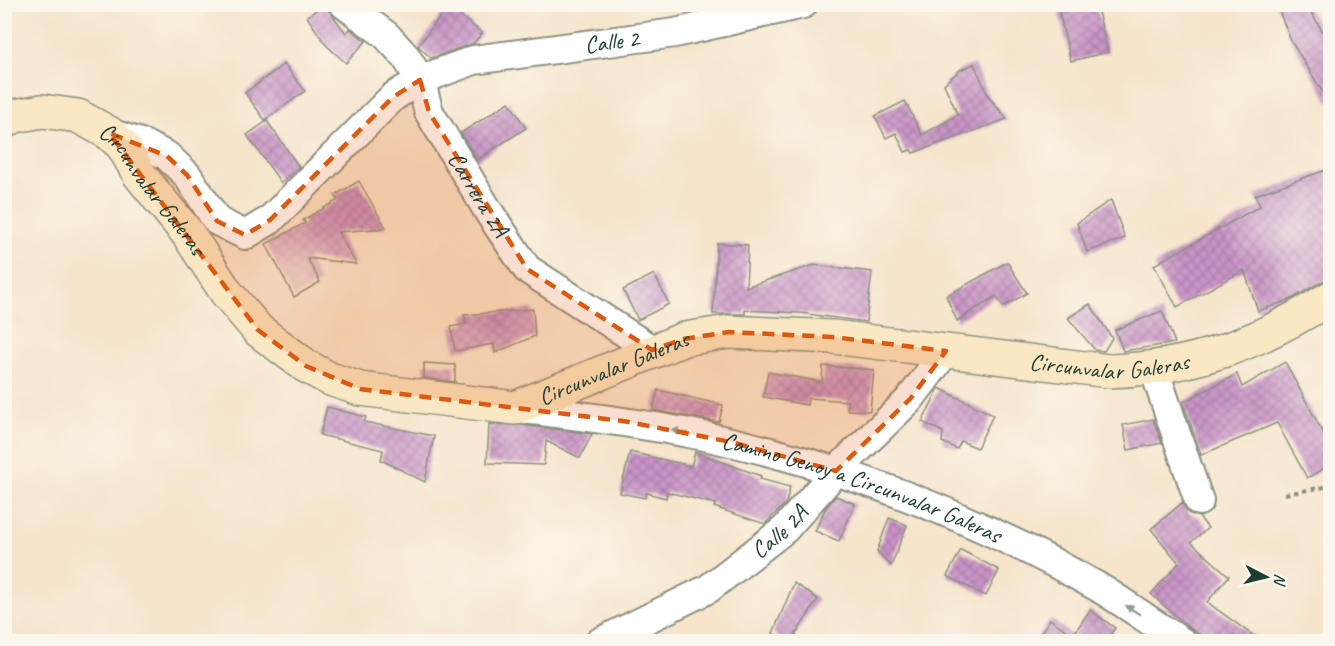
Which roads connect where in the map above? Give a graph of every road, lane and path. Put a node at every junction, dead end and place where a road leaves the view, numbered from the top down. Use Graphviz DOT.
graph roads {
  1 [pos="344,4"];
  2 [pos="803,4"];
  3 [pos="420,80"];
  4 [pos="4,122"];
  5 [pos="109,133"];
  6 [pos="1330,298"];
  7 [pos="652,350"];
  8 [pos="946,351"];
  9 [pos="1154,369"];
  10 [pos="515,408"];
  11 [pos="836,471"];
  12 [pos="1330,486"];
  13 [pos="1285,494"];
  14 [pos="1199,501"];
  15 [pos="600,642"];
  16 [pos="1182,642"];
  1 -- 3 [label="street, Carrera 2A"];
  2 -- 3 [label="street, Calle 2"];
  3 -- 5 [label="street, Calle 2"];
  3 -- 7 [label="street, Carrera 2A"];
  4 -- 5 [label="main road, Circunvalar Galeras"];
  5 -- 10 [label="main road, Circunvalar Galeras"];
  6 -- 9 [label="main road, Circunvalar Galeras"];
  7 -- 8 [label="main road, Circunvalar Galeras"];
  7 -- 10 [label="main road, Circunvalar Galeras"];
  8 -- 9 [label="main road, Circunvalar Galeras"];
  8 -- 11 [label="street, Calle 2A"];
  9 -- 14 [label="street"];
  11 -- 10 [label="street, Camino Genoy a Circunvalar Galeras, one-way"];
  11 -- 15 [label="street, Calle 2A"];
  16 -- 11 [label="street, Camino Genoy a Circunvalar Galeras, one-way"];
  12 -- 13 [label="path"];
}
